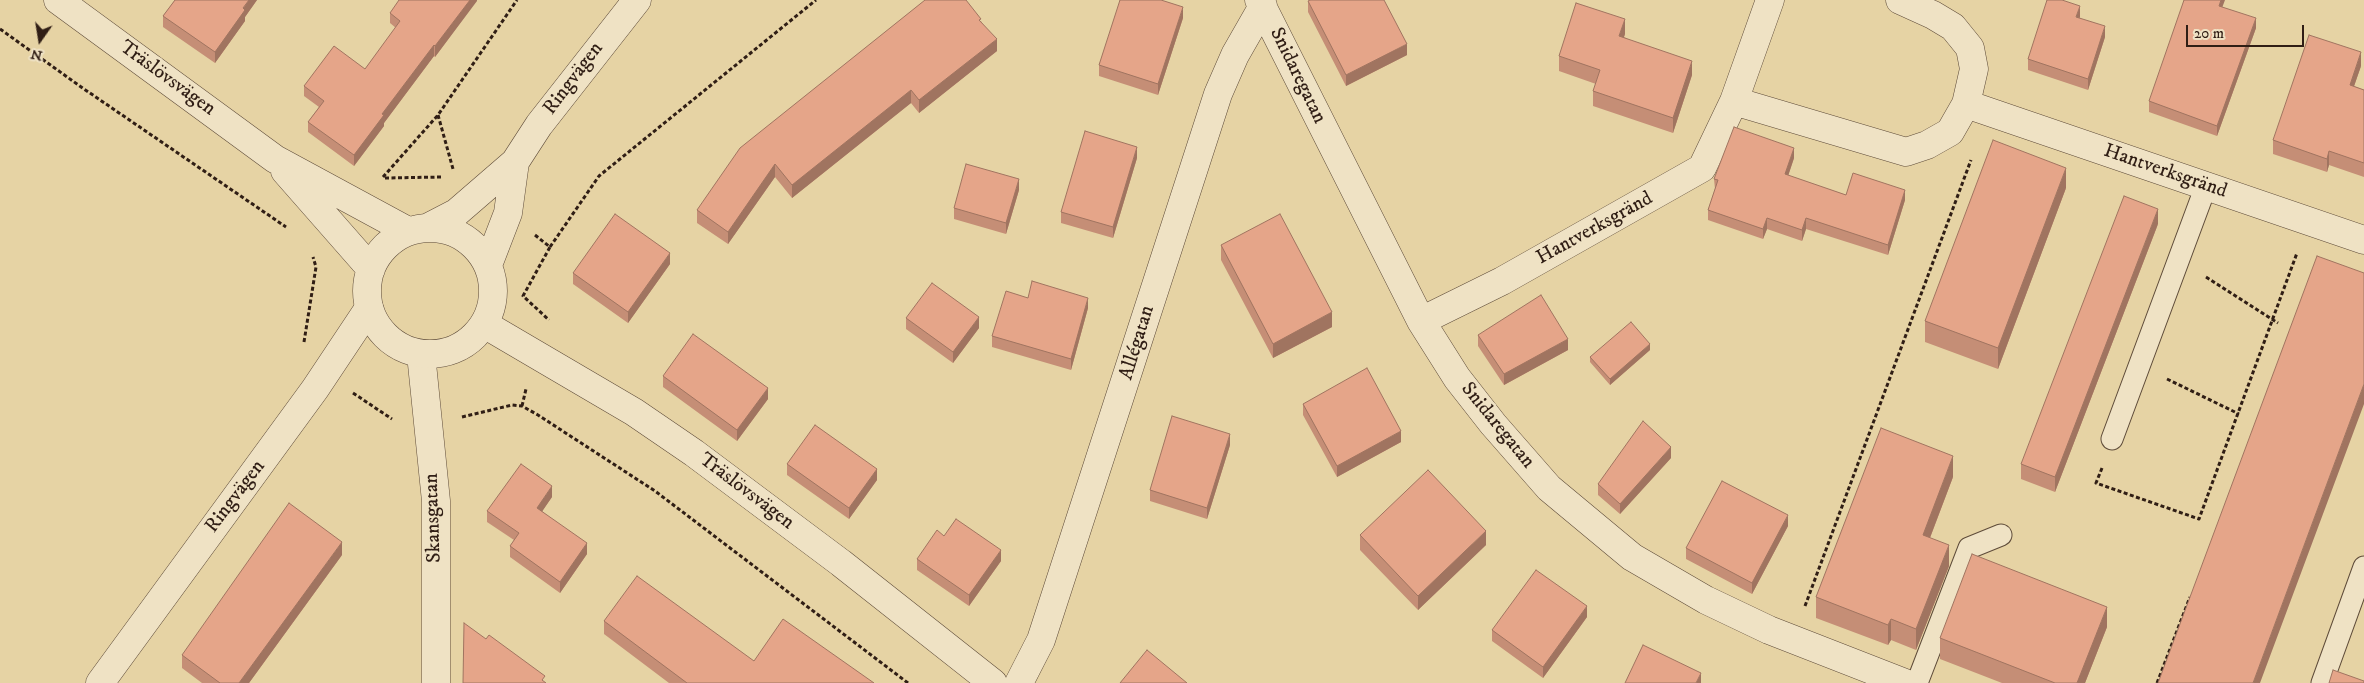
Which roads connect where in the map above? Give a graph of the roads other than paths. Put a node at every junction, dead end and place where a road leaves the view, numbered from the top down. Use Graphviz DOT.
graph roads {
  1 [pos="58,0"];
  2 [pos="637,0"];
  3 [pos="1770,0"];
  4 [pos="1900,0"];
  5 [pos="1261,3"];
  6 [pos="1734,100"];
  7 [pos="1978,108"];
  8 [pos="275,159"];
  9 [pos="515,162"];
  10 [pos="2206,186"];
  11 [pos="418,230"];
  12 [pos="2364,240"];
  13 [pos="488,265"];
  14 [pos="371,268"];
  15 [pos="369,308"];
  16 [pos="1421,321"];
  17 [pos="484,324"];
  18 [pos="422,354"];
  19 [pos="2112,438"];
  20 [pos="2001,534"];
  21 [pos="2364,566"];
  22 [pos="100,683"];
  23 [pos="436,683"];
  24 [pos="993,683"];
  25 [pos="1019,683"];
  26 [pos="1905,683"];
  27 [pos="1917,683"];
  28 [pos="2322,683"];
  1 -- 8 [label="street, Träslövsvägen"];
  2 -- 9 [label="street, Ringvägen"];
  3 -- 6 [label="street, Hantverksgränd"];
  4 -- 7 [label="street"];
  5 -- 16 [label="street, Snidaregatan"];
  5 -- 25 [label="street, Allégatan"];
  6 -- 7 [label="street"];
  6 -- 16 [label="street, Hantverksgränd"];
  7 -- 10 [label="street, Hantverksgränd"];
  8 -- 11 [label="street, Träslövsvägen"];
  8 -- 14 [label="street, Träslövsvägen"];
  9 -- 11 [label="street, Ringvägen"];
  9 -- 13 [label="street, Ringvägen"];
  10 -- 12 [label="street, Hantverksgränd"];
  10 -- 19 [label="lane"];
  11 -- 13 [label="street"];
  11 -- 14 [label="street"];
  13 -- 17 [label="street"];
  14 -- 15 [label="street"];
  15 -- 18 [label="street"];
  15 -- 22 [label="street, Ringvägen"];
  16 -- 26 [label="street, Snidaregatan"];
  17 -- 18 [label="street"];
  17 -- 24 [label="street, Träslövsvägen"];
  18 -- 23 [label="street, Skansgatan"];
  20 -- 27 [label="lane"];
  21 -- 28 [label="lane"];
}
